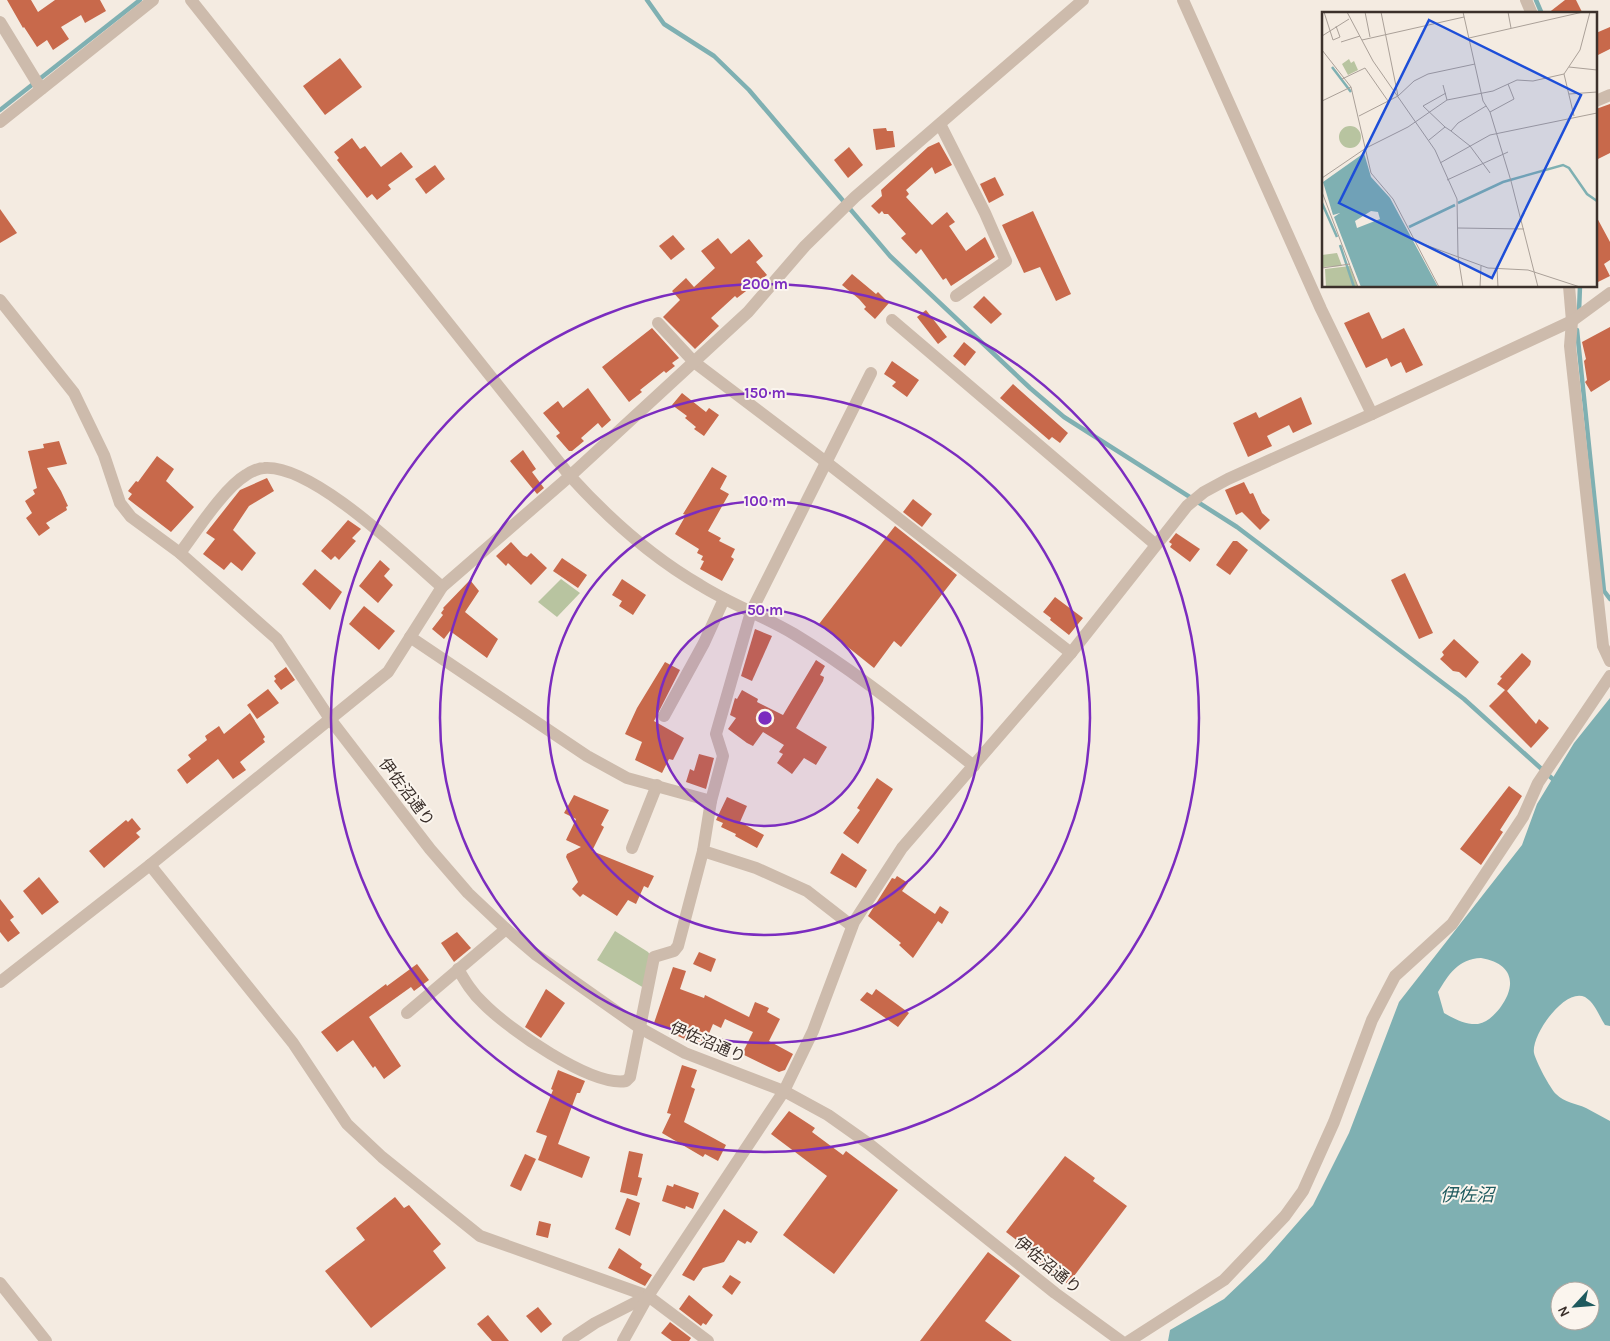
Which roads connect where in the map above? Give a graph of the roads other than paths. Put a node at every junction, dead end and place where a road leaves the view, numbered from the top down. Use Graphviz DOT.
graph roads {
  1 [pos="153,0"];
  2 [pos="191,0"];
  3 [pos="1083,0"];
  4 [pos="1182,0"];
  5 [pos="1526,0"];
  6 [pos="1531,12"];
  7 [pos="0,22"];
  8 [pos="41,89"];
  9 [pos="1610,95"];
  10 [pos="1598,100"];
  11 [pos="0,122"];
  12 [pos="940,124"];
  13 [pos="1569,288"];
  14 [pos="1610,293"];
  15 [pos="956,296"];
  16 [pos="0,300"];
  17 [pos="892,320"];
  18 [pos="1572,320"];
  19 [pos="658,322"];
  20 [pos="694,362"];
  21 [pos="872,373"];
  22 [pos="1372,414"];
  23 [pos="826,462"];
  24 [pos="570,476"];
  25 [pos="1156,545"];
  26 [pos="180,553"];
  27 [pos="442,587"];
  28 [pos="724,599"];
  29 [pos="751,612"];
  30 [pos="410,637"];
  31 [pos="1071,653"];
  32 [pos="1610,661"];
  33 [pos="1610,676"];
  34 [pos="664,716"];
  35 [pos="330,719"];
  36 [pos="974,766"];
  37 [pos="657,786"];
  38 [pos="711,802"];
  39 [pos="632,848"];
  40 [pos="703,851"];
  41 [pos="150,865"];
  42 [pos="852,926"];
  43 [pos="506,929"];
  44 [pos="458,969"];
  45 [pos="0,982"];
  46 [pos="407,1013"];
  47 [pos="640,1028"];
  48 [pos="784,1091"];
  49 [pos="0,1283"];
  50 [pos="648,1296"];
  51 [pos="46,1341"];
  52 [pos="568,1341"];
  53 [pos="623,1341"];
  54 [pos="708,1341"];
  55 [pos="1120,1341"];
  56 [pos="1130,1341"];
  1 -- 8 [label="street"];
  2 -- 24 [label="street"];
  3 -- 12 [label="street"];
  4 -- 22 [label="street"];
  5 -- 6 [label="street"];
  7 -- 8 [label="street"];
  8 -- 11 [label="street"];
  9 -- 10 [label="street"];
  12 -- 15 [label="street"];
  12 -- 20 [label="street"];
  13 -- 18 [label="street"];
  14 -- 18 [label="street"];
  16 -- 26 [label="street, 伊佐沼通り"];
  17 -- 25 [label="street"];
  18 -- 22 [label="street"];
  18 -- 32 [label="street"];
  19 -- 20 [label="street"];
  20 -- 23 [label="street"];
  20 -- 24 [label="street"];
  21 -- 23 [label="street"];
  22 -- 25 [label="street"];
  23 -- 29 [label="street"];
  23 -- 31 [label="street"];
  24 -- 27 [label="street"];
  24 -- 28 [label="street"];
  25 -- 31 [label="street"];
  26 -- 27 [label="street"];
  26 -- 35 [label="street, 伊佐沼通り"];
  27 -- 30 [label="street"];
  28 -- 29 [label="street"];
  28 -- 34 [label="street"];
  29 -- 36 [label="street"];
  29 -- 38 [label="street"];
  30 -- 35 [label="street"];
  30 -- 37 [label="street"];
  31 -- 36 [label="street"];
  33 -- 56 [label="street"];
  35 -- 41 [label="street"];
  35 -- 43 [label="street, 伊佐沼通り"];
  36 -- 42 [label="street"];
  37 -- 38 [label="street"];
  37 -- 39 [label="street"];
  38 -- 40 [label="street"];
  40 -- 42 [label="street"];
  40 -- 47 [label="street"];
  41 -- 45 [label="street"];
  41 -- 50 [label="street"];
  42 -- 48 [label="street"];
  43 -- 44 [label="street"];
  43 -- 47 [label="street, 伊佐沼通り"];
  44 -- 46 [label="street"];
  44 -- 47 [label="street"];
  47 -- 48 [label="street, 伊佐沼通り"];
  48 -- 50 [label="street"];
  48 -- 55 [label="street, 伊佐沼通り"];
  49 -- 51 [label="street"];
  50 -- 52 [label="street"];
  50 -- 53 [label="street"];
  50 -- 54 [label="street"];
}
